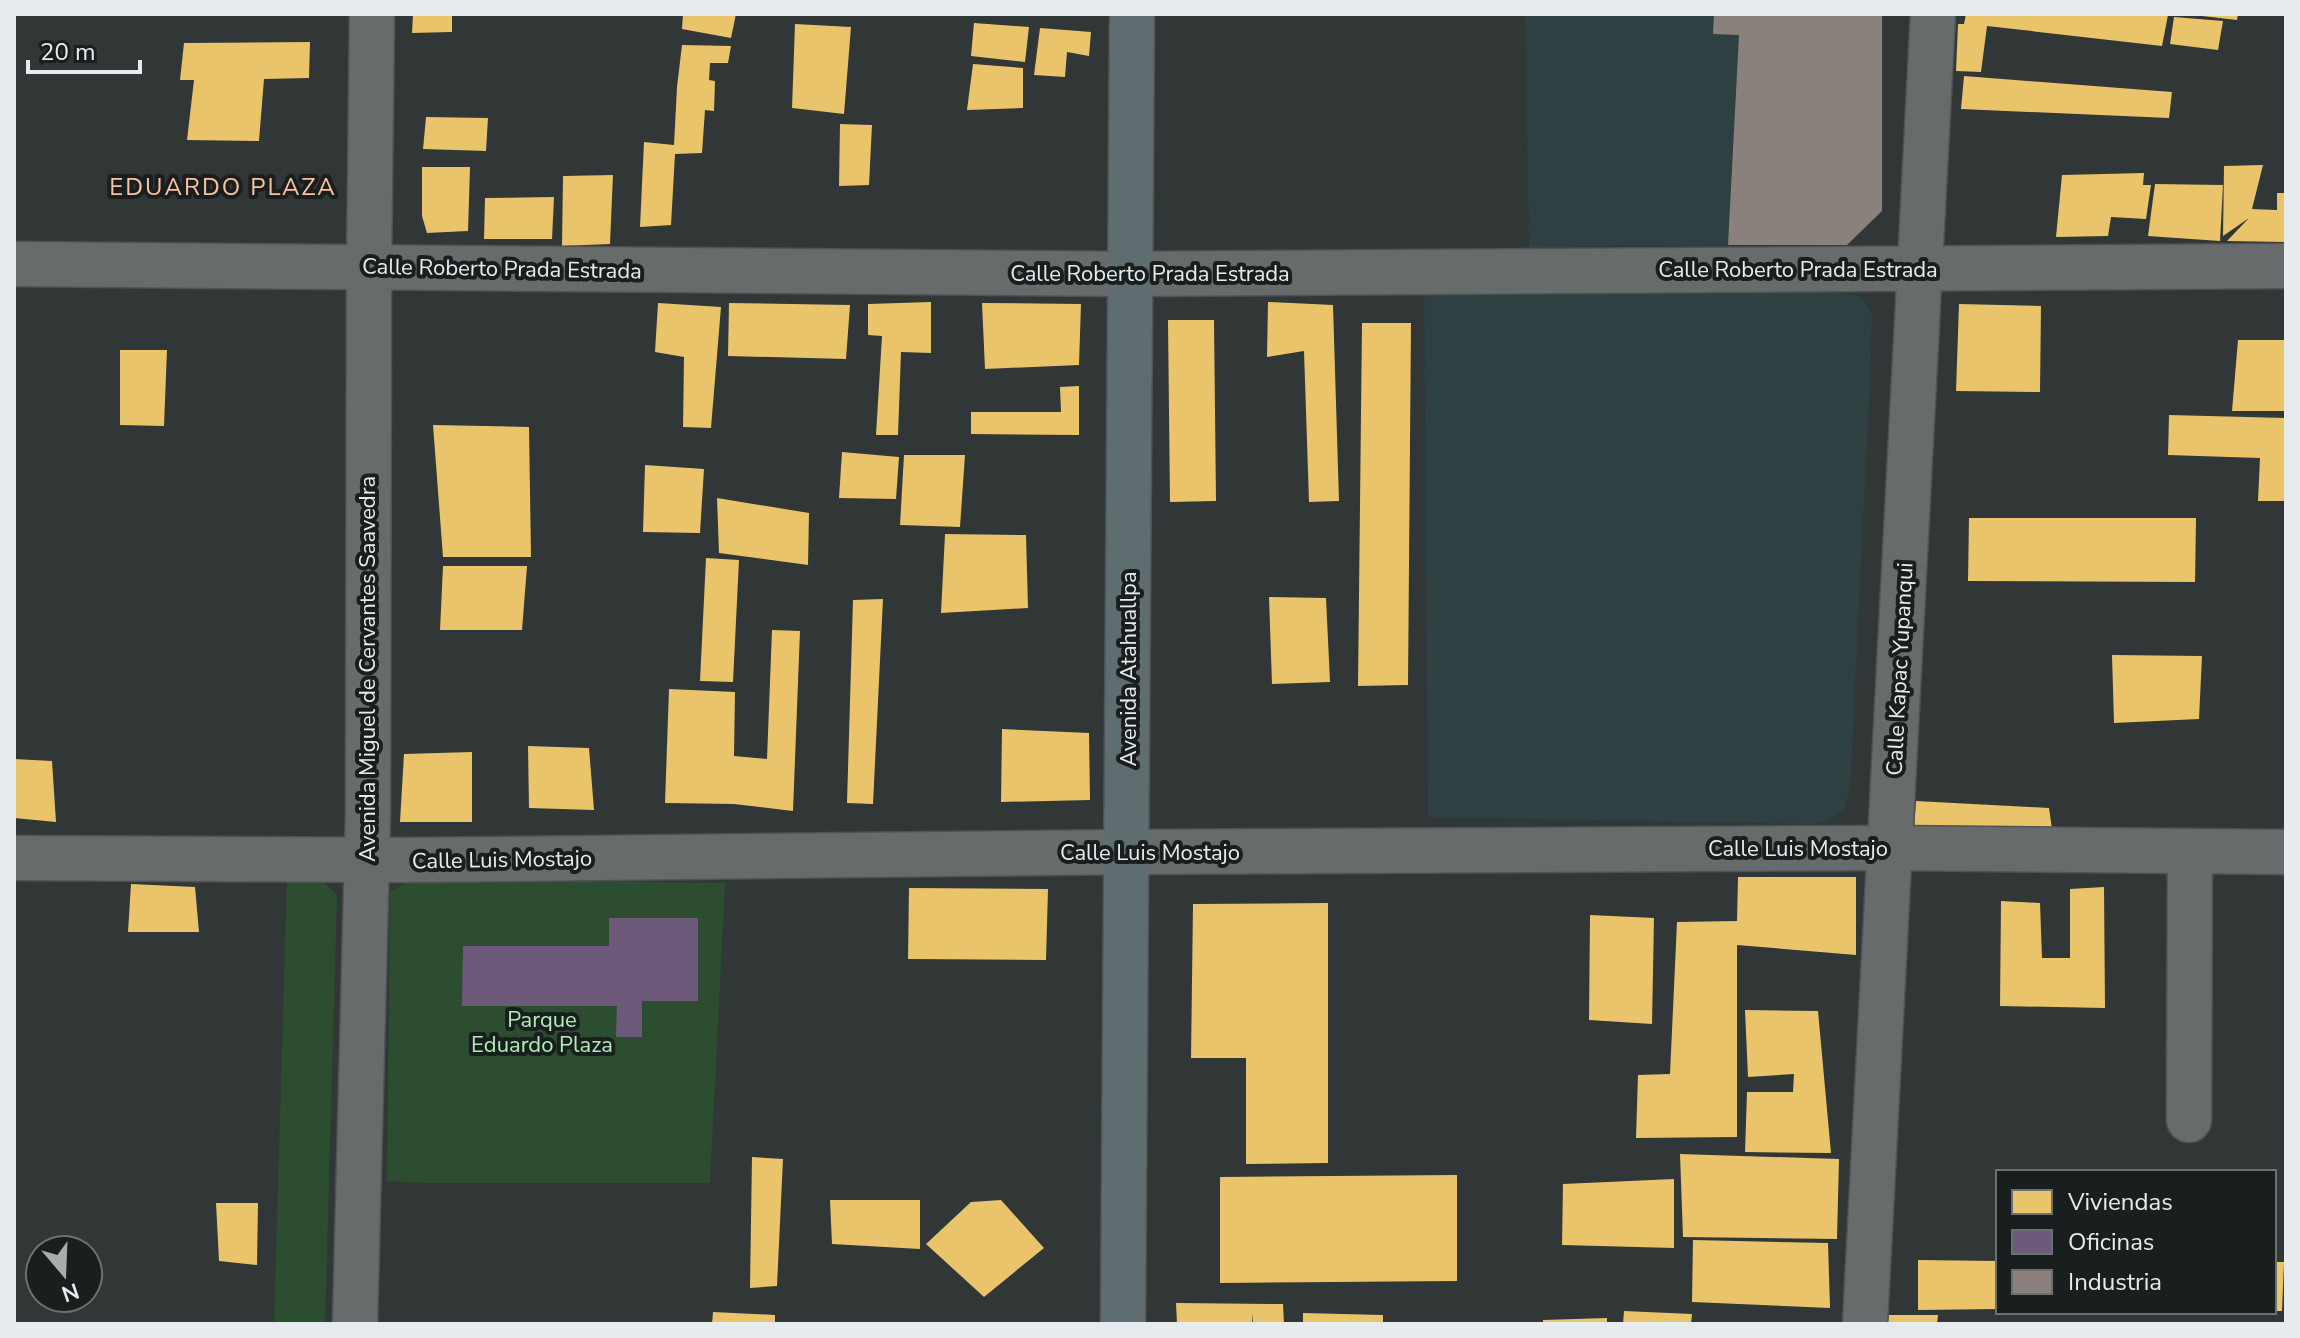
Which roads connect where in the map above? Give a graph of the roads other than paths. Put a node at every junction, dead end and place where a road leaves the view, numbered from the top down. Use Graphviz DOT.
graph roads {
  1 [pos="372,14"];
  2 [pos="1132,14"];
  3 [pos="1933,14"];
  4 [pos="14,264"];
  5 [pos="369,266"];
  6 [pos="2286,266"];
  7 [pos="1919,268"];
  8 [pos="1129,274"];
  9 [pos="1889,848"];
  10 [pos="2190,851"];
  11 [pos="1128,852"];
  12 [pos="2286,852"];
  13 [pos="14,858"];
  14 [pos="367,860"];
  15 [pos="2189,1120"];
  16 [pos="355,1324"];
  17 [pos="1123,1324"];
  18 [pos="1865,1324"];
  1 -- 5 [label="street, Avenida Miguel de Cervantes Saavedra"];
  2 -- 8 [label="main road, Avenida Atahuallpa"];
  3 -- 7 [label="street, Calle Kapac Yupanqui"];
  4 -- 5 [label="street, Calle Roberto Prada Estrada"];
  5 -- 8 [label="street, Calle Roberto Prada Estrada"];
  5 -- 14 [label="street, Avenida Miguel de Cervantes Saavedra"];
  6 -- 7 [label="street, Calle Roberto Prada Estrada"];
  7 -- 8 [label="street, Calle Roberto Prada Estrada"];
  7 -- 9 [label="street, Calle Kapac Yupanqui"];
  8 -- 11 [label="main road, Avenida Atahuallpa"];
  9 -- 10 [label="street, Calle Luis Mostajo"];
  9 -- 11 [label="street, Calle Luis Mostajo"];
  9 -- 18 [label="street, Calle Kapac Yupanqui"];
  10 -- 12 [label="street, Calle Luis Mostajo"];
  10 -- 15 [label="street"];
  11 -- 14 [label="street, Calle Luis Mostajo"];
  11 -- 17 [label="main road, Avenida Atahuallpa"];
  13 -- 14 [label="street, Calle Luis Mostajo"];
  14 -- 16 [label="street, Avenida Miguel de Cervantes Saavedra"];
}
